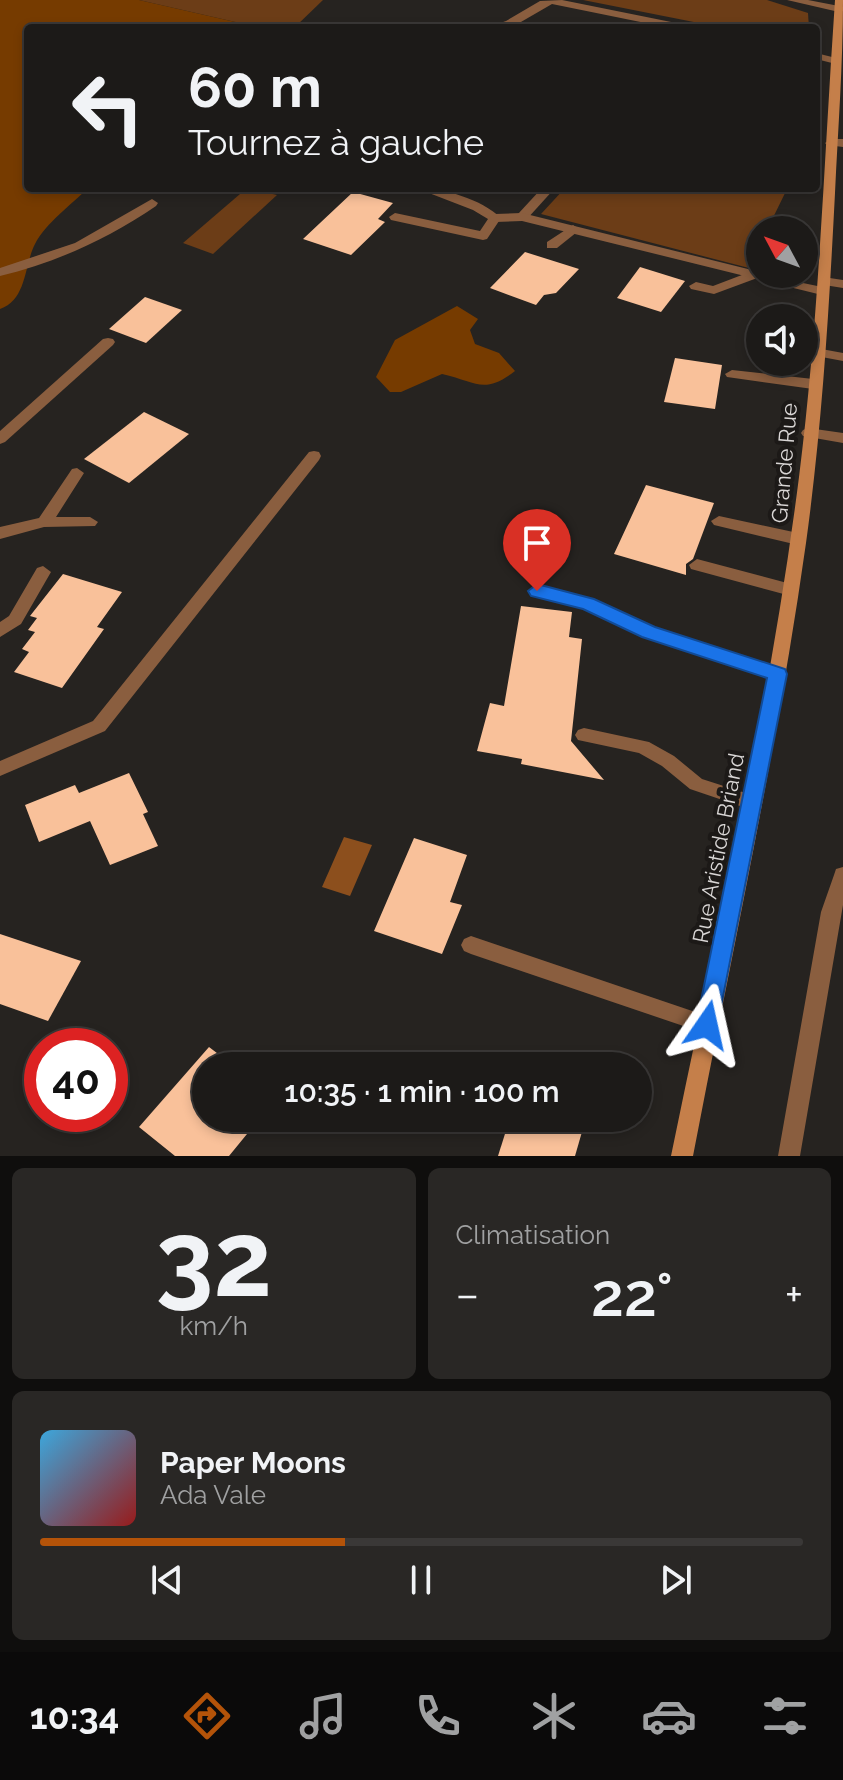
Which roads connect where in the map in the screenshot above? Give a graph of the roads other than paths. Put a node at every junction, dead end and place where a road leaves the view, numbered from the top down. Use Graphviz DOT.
graph roads {
  1 [pos="792,0"];
  2 [pos="840,4"];
  3 [pos="512,24"];
  4 [pos="666,24"];
  5 [pos="839,52"];
  6 [pos="837,143"];
  7 [pos="434,192"];
  8 [pos="545,192"];
  9 [pos="152,203"];
  10 [pos="395,217"];
  11 [pos="522,217"];
  12 [pos="495,218"];
  13 [pos="573,229"];
  14 [pos="552,245"];
  15 [pos="0,272"];
  16 [pos="746,272"];
  17 [pos="746,278"];
  18 [pos="843,284"];
  19 [pos="818,285"];
  20 [pos="696,286"];
  21 [pos="822,286"];
  22 [pos="818,330"];
  23 [pos="108,342"];
  24 [pos="818,352"];
  25 [pos="843,357"];
  26 [pos="732,374"];
  27 [pos="814,376"];
  28 [pos="813,384"];
  29 [pos="808,433"];
  30 [pos="843,438"];
  31 [pos="0,439"];
  32 [pos="314,456"];
  33 [pos="77,473"];
  34 [pos="719,521"];
  35 [pos="44,522"];
  36 [pos="90,522"];
  37 [pos="0,533"];
  38 [pos="798,539"];
  39 [pos="697,565"];
  40 [pos="43,572"];
  41 [pos="791,590"];
  42 [pos="537,591"];
  43 [pos="0,631"];
  44 [pos="784,643"];
  45 [pos="778,674"];
  46 [pos="584,735"];
  47 [pos="0,769"];
  48 [pos="752,802"];
  49 [pos="843,875"];
  50 [pos="837,914"];
  51 [pos="471,945"];
  52 [pos="707,1025"];
  53 [pos="682,1156"];
  54 [pos="789,1156"];
  1 -- 2 [label="street"];
  2 -- 5 [label="street, Grande Rue"];
  3 -- 4 [label="street"];
  5 -- 6 [label="street, Grande Rue"];
  6 -- 21 [label="street, Grande Rue"];
  7 -- 12 [label="street"];
  8 -- 11 [label="street"];
  9 -- 15 [label="street"];
  10 -- 12 [label="street"];
  11 -- 12 [label="street"];
  11 -- 13 [label="street"];
  13 -- 14 [label="street"];
  13 -- 16 [label="street"];
  17 -- 20 [label="street"];
  18 -- 21 [label="street"];
  19 -- 21 [label="street"];
  21 -- 22 [label="street, Grande Rue"];
  23 -- 31 [label="street"];
  24 -- 25 [label="street"];
  26 -- 28 [label="street"];
  27 -- 28 [label="street, Grande Rue"];
  28 -- 29 [label="street, Grande Rue"];
  29 -- 30 [label="street"];
  29 -- 38 [label="street, Grande Rue"];
  32 -- 47 [label="street"];
  33 -- 35 [label="street"];
  34 -- 38 [label="street"];
  35 -- 36 [label="street"];
  35 -- 37 [label="street"];
  38 -- 41 [label="street, Grande Rue"];
  39 -- 41 [label="street"];
  40 -- 43 [label="street"];
  41 -- 44 [label="street, Grande Rue"];
  42 -- 45 [label="street"];
  44 -- 45 [label="street, Rue Aristide Briand"];
  45 -- 48 [label="street, Rue Aristide Briand"];
  46 -- 48 [label="street"];
  48 -- 52 [label="street, Rue Aristide Briand"];
  49 -- 50 [label="street"];
  50 -- 54 [label="street"];
  51 -- 52 [label="street"];
  52 -- 53 [label="street, Rue Aristide Briand"];
}
